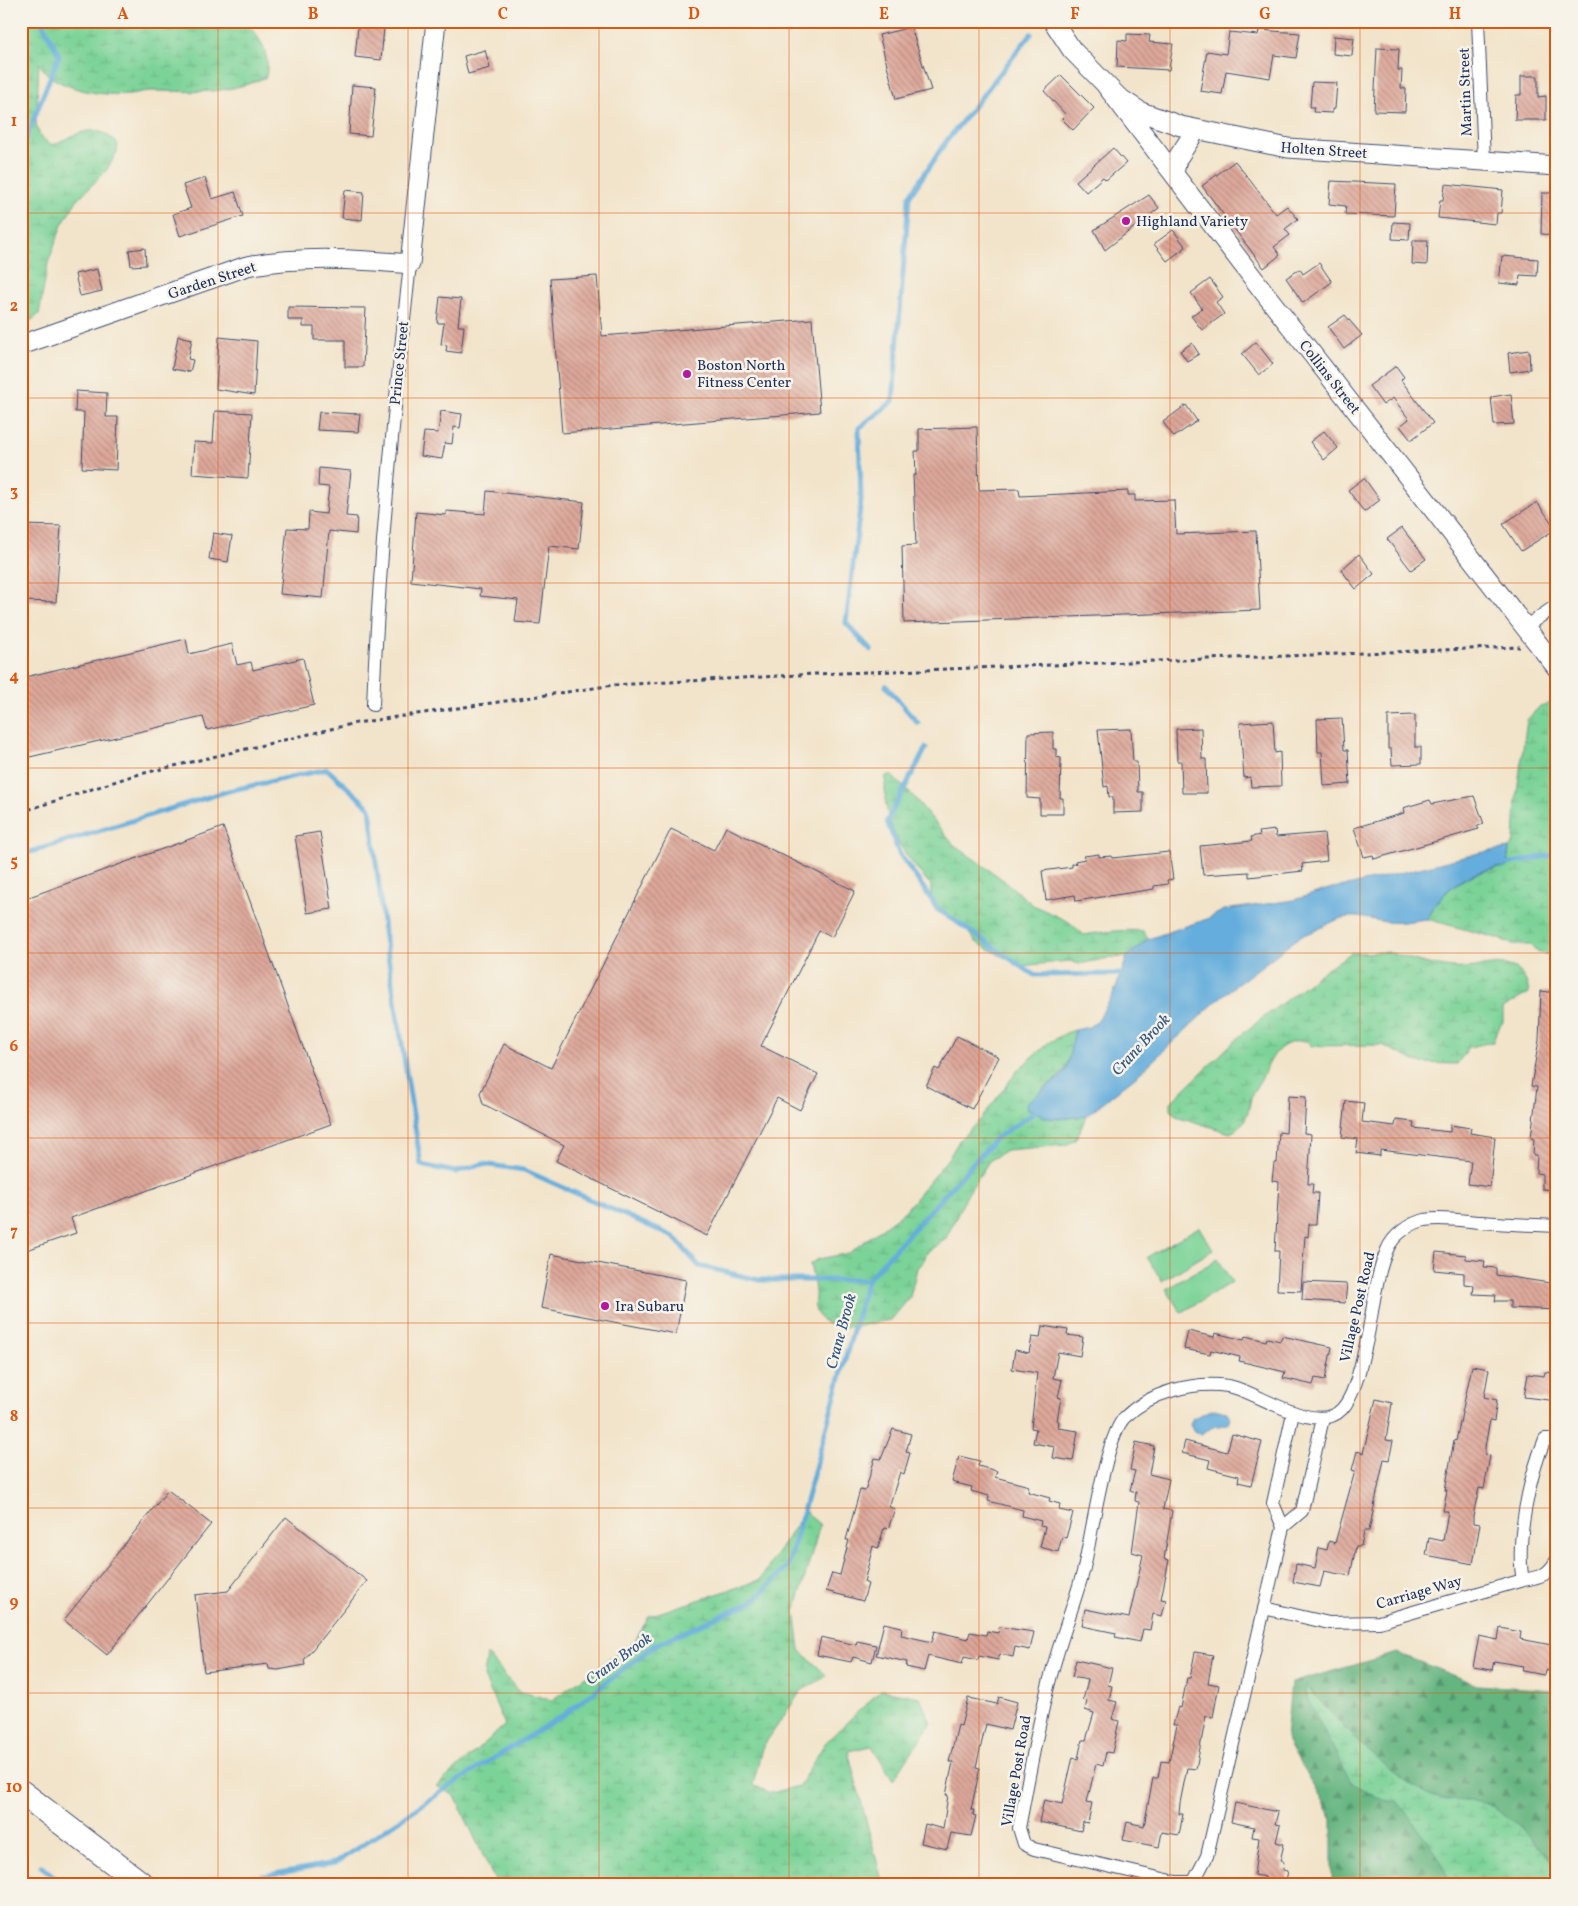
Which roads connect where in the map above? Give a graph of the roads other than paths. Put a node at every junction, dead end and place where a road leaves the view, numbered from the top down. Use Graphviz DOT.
graph roads {
  1 [pos="436,21"];
  2 [pos="1053,21"];
  3 [pos="1478,21"];
  4 [pos="1105,84"];
  5 [pos="1196,130"];
  6 [pos="1484,161"];
  7 [pos="1557,166"];
  8 [pos="1174,174"];
  9 [pos="410,264"];
  10 [pos="21,345"];
  11 [pos="1557,605"];
  12 [pos="1525,627"];
  13 [pos="1557,668"];
  14 [pos="374,705"];
  15 [pos="1557,1226"];
  16 [pos="1294,1413"];
  17 [pos="1324,1418"];
  18 [pos="1557,1439"];
  19 [pos="1283,1527"];
  20 [pos="1557,1559"];
  21 [pos="1523,1580"];
  22 [pos="1264,1608"];
  23 [pos="21,1792"];
  24 [pos="143,1885"];
  1 -- 9 [label="main road, Prince Street"];
  2 -- 4 [label="main road"];
  3 -- 6 [label="street, Martin Street"];
  4 -- 5 [label="main road, Holten Street"];
  4 -- 8 [label="main road, Collins Street"];
  5 -- 6 [label="main road, Holten Street"];
  5 -- 8 [label="main road"];
  6 -- 7 [label="main road, Holten Street"];
  8 -- 12 [label="main road, Collins Street"];
  9 -- 10 [label="main road, Garden Street"];
  9 -- 14 [label="street, Prince Street"];
  11 -- 12 [label="street"];
  12 -- 13 [label="main road, Collins Street"];
  15 -- 17 [label="street, Village Post Road"];
  16 -- 17 [label="street, Village Post Road"];
  16 -- 19 [label="street"];
  16 -- 22 [label="street, Village Post Road"];
  17 -- 19 [label="street"];
  18 -- 21 [label="street"];
  19 -- 22 [label="street, Village Post Road"];
  20 -- 21 [label="street, Carriage Way"];
  21 -- 22 [label="street, Carriage Way"];
  23 -- 24 [label="highway"];
}
